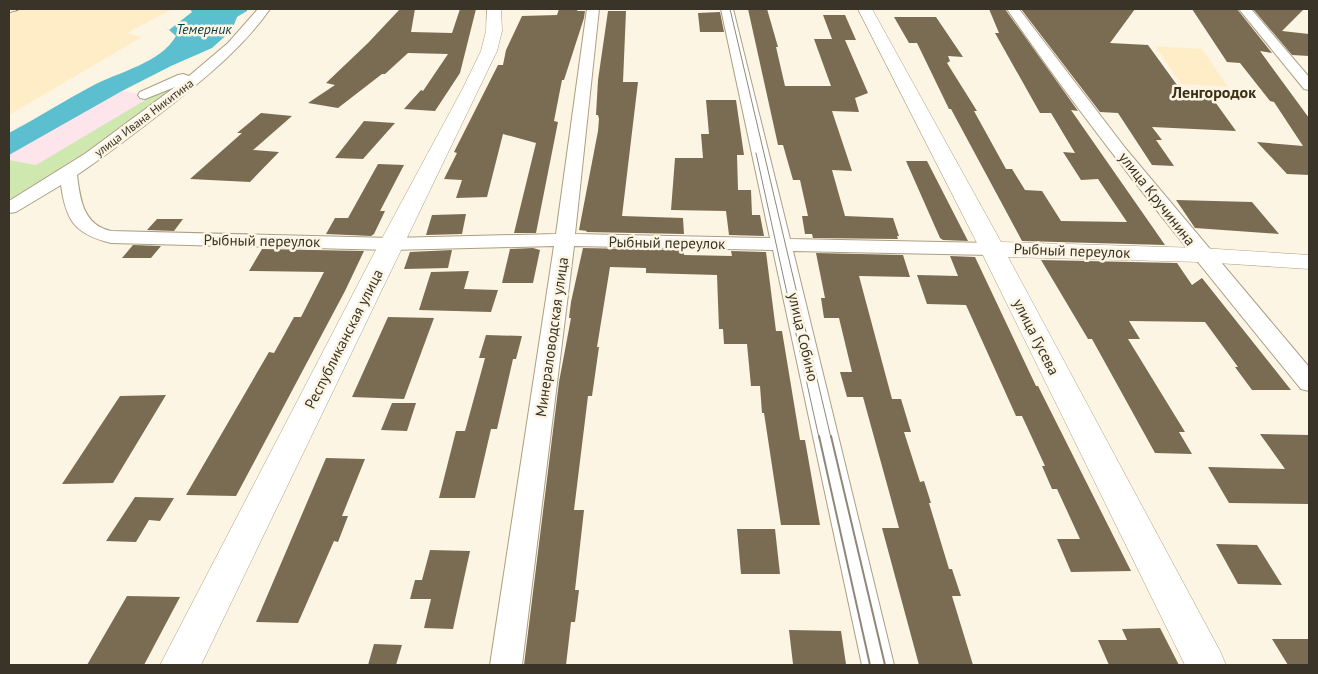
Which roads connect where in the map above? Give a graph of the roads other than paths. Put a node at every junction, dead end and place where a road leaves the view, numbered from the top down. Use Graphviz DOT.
graph roads {
  1 [pos="264,9"];
  2 [pos="494,9"];
  3 [pos="593,9"];
  4 [pos="727,9"];
  5 [pos="865,9"];
  6 [pos="1013,9"];
  7 [pos="1245,9"];
  8 [pos="206,70"];
  9 [pos="1309,86"];
  10 [pos="146,95"];
  11 [pos="68,174"];
  12 [pos="9,208"];
  13 [pos="565,240"];
  14 [pos="391,244"];
  15 [pos="782,245"];
  16 [pos="991,249"];
  17 [pos="1201,255"];
  18 [pos="1309,262"];
  19 [pos="1309,382"];
  20 [pos="180,665"];
  21 [pos="506,665"];
  22 [pos="878,665"];
  23 [pos="1206,665"];
  1 -- 8 [label="street, улица Ивана Никитина"];
  2 -- 14 [label="street, Республиканская улица"];
  3 -- 13 [label="street, Минераловодская улица"];
  4 -- 15 [label="street, улица Собино"];
  5 -- 16 [label="street, улица Гусева"];
  6 -- 17 [label="street, улица Кручинина"];
  7 -- 9 [label="street"];
  8 -- 10 [label="street"];
  8 -- 11 [label="street, улица Ивана Никитина"];
  11 -- 12 [label="street, улица Ивана Никитина"];
  11 -- 14 [label="street, Рыбный переулок"];
  13 -- 14 [label="street, Рыбный переулок"];
  13 -- 15 [label="street, Рыбный переулок"];
  13 -- 21 [label="street, Минераловодская улица"];
  14 -- 20 [label="street, Республиканская улица"];
  15 -- 16 [label="street, Рыбный переулок"];
  15 -- 22 [label="street, улица Собино"];
  16 -- 17 [label="street, Рыбный переулок"];
  16 -- 23 [label="street, улица Гусева"];
  17 -- 18 [label="street, Рыбный переулок"];
  17 -- 19 [label="street, улица Кручинина"];
}
